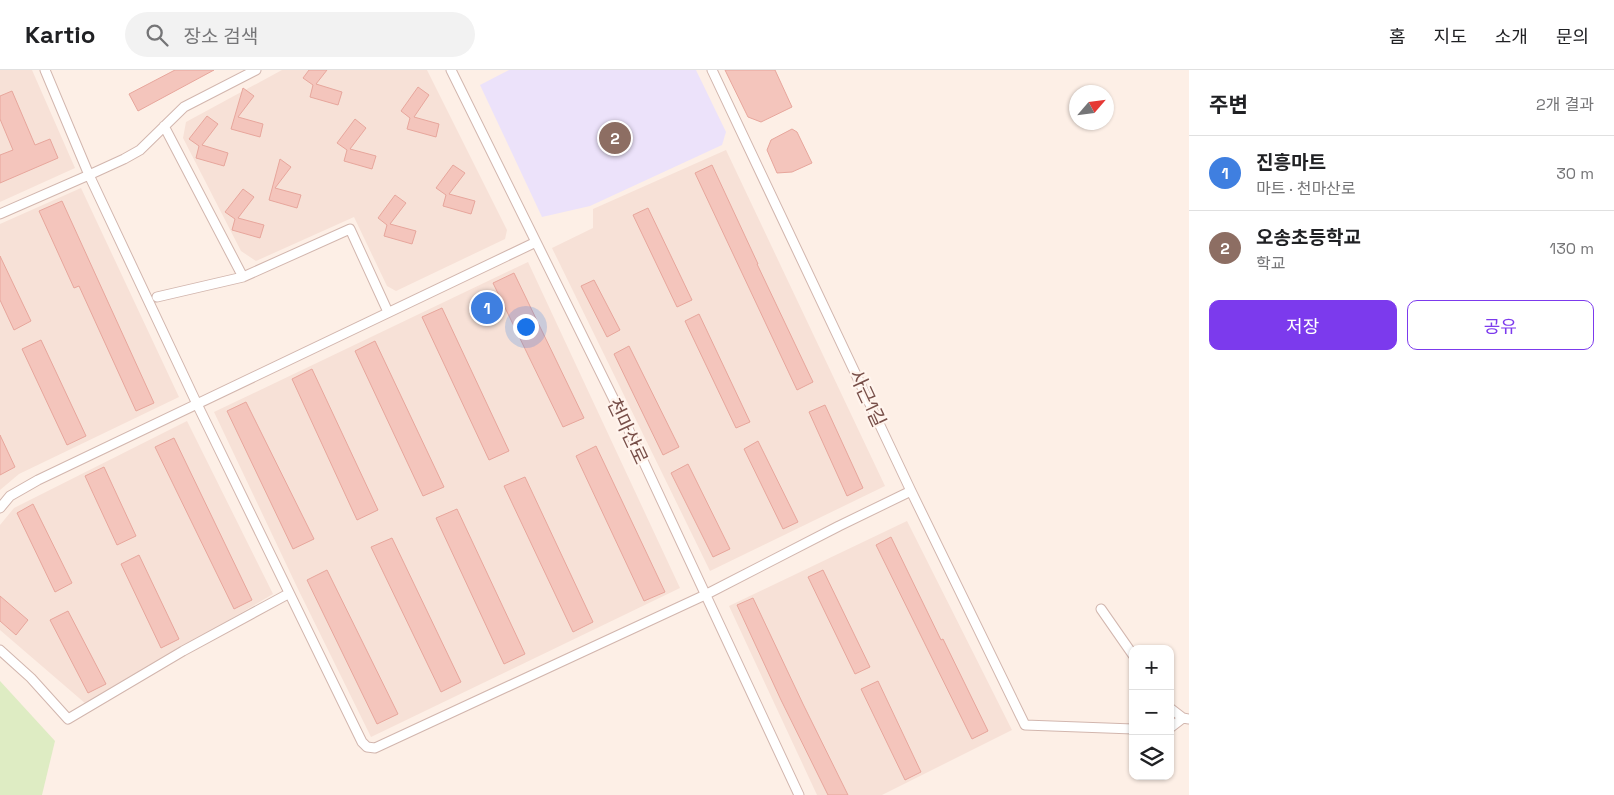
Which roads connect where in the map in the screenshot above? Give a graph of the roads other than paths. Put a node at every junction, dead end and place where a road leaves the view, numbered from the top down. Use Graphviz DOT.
graph roads {
  1 [pos="46,70"];
  2 [pos="256,70"];
  3 [pos="451,70"];
  4 [pos="712,70"];
  5 [pos="164,126"];
  6 [pos="89,175"];
  7 [pos="0,214"];
  8 [pos="536,242"];
  9 [pos="243,277"];
  10 [pos="157,297"];
  11 [pos="388,312"];
  12 [pos="197,404"];
  13 [pos="912,492"];
  14 [pos="0,508"];
  15 [pos="288,594"];
  16 [pos="705,595"];
  17 [pos="1101,609"];
  18 [pos="1129,649"];
  19 [pos="0,650"];
  20 [pos="1174,711"];
  21 [pos="1186,719"];
  22 [pos="1174,726"];
  23 [pos="1129,729"];
  24 [pos="800,795"];
  1 -- 6 [label="street"];
  2 -- 5 [label="street"];
  3 -- 8 [label="street, 천마산로"];
  4 -- 13 [label="street, 사근1길"];
  5 -- 6 [label="street"];
  5 -- 9 [label="street"];
  6 -- 7 [label="street"];
  6 -- 12 [label="street"];
  8 -- 11 [label="street"];
  8 -- 16 [label="street, 천마산로"];
  9 -- 10 [label="street"];
  9 -- 11 [label="street"];
  11 -- 12 [label="street"];
  12 -- 14 [label="street"];
  12 -- 15 [label="street"];
  13 -- 16 [label="street"];
  13 -- 23 [label="street, 사근1길"];
  15 -- 16 [label="street"];
  15 -- 19 [label="street"];
  16 -- 24 [label="street, 천마산로"];
  17 -- 18 [label="street"];
  20 -- 21 [label="street"];
  21 -- 22 [label="street"];
}
